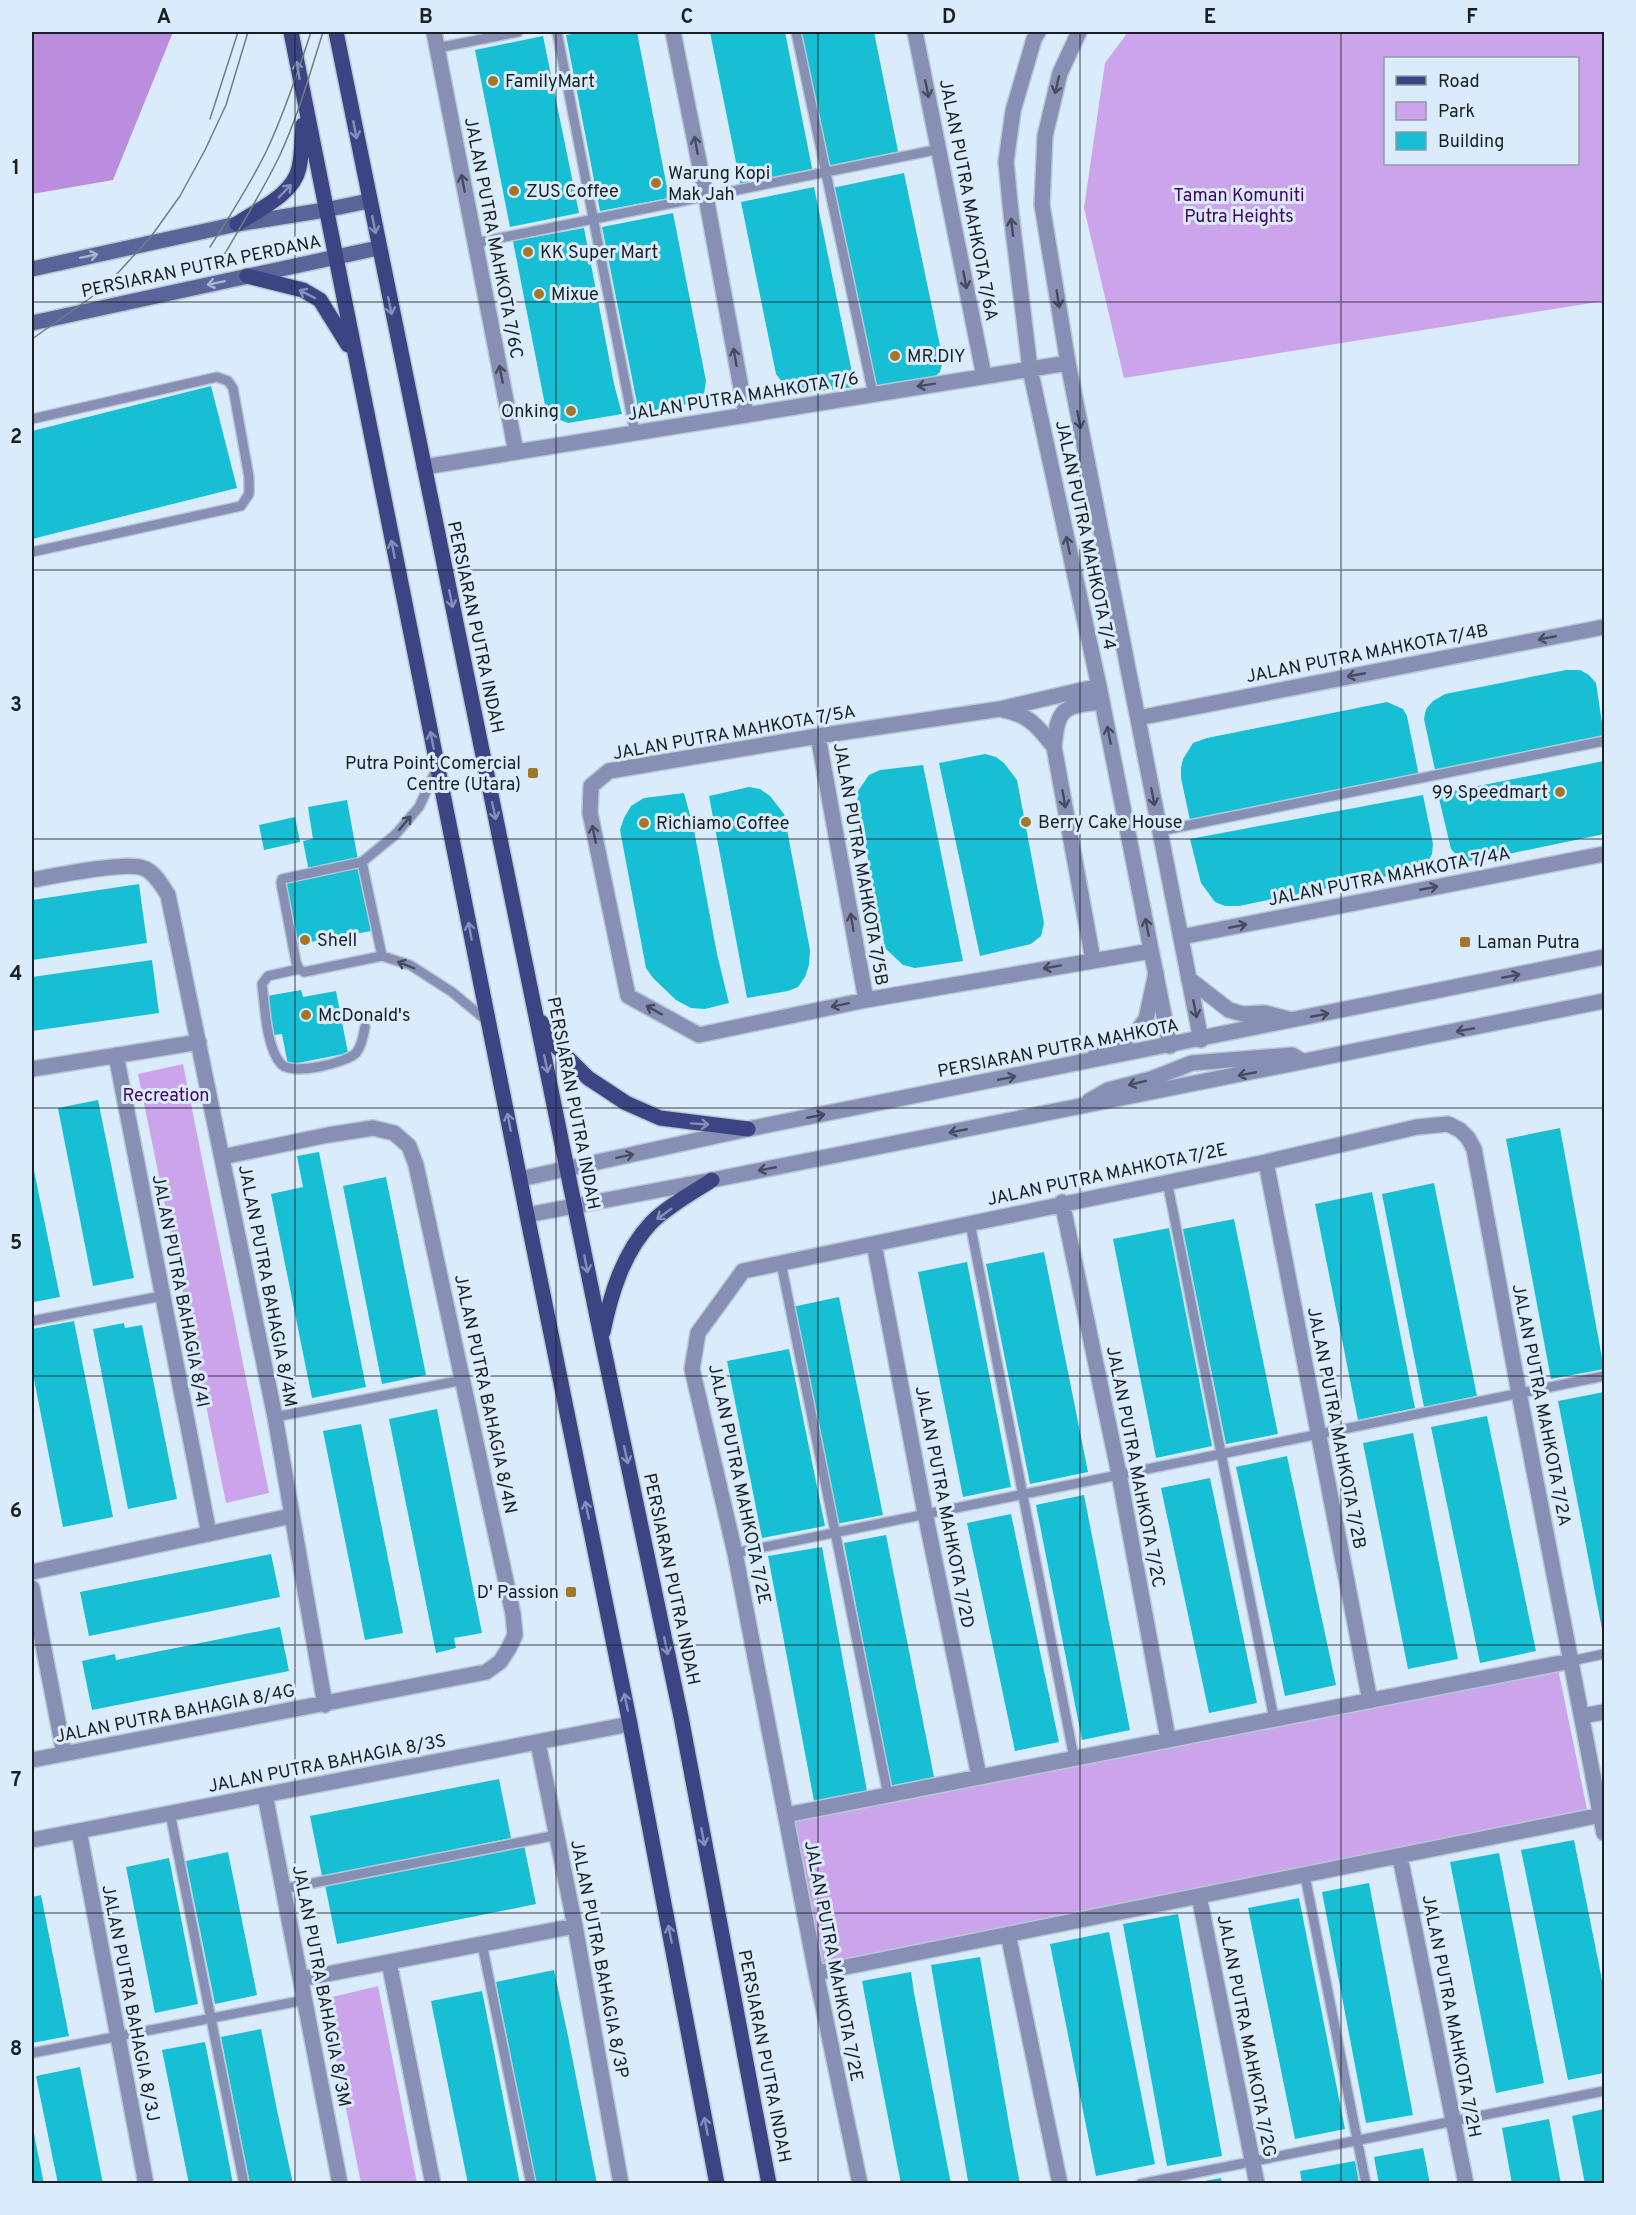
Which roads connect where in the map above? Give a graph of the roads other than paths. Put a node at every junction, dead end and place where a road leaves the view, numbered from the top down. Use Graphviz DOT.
graph roads {
  1 [pos="291,32"];
  2 [pos="336,32"];
  3 [pos="434,32"];
  4 [pos="518,32"];
  5 [pos="557,32"];
  6 [pos="673,32"];
  7 [pos="796,32"];
  8 [pos="915,32"];
  9 [pos="1038,32"];
  10 [pos="1079,32"];
  11 [pos="437,48"];
  12 [pos="304,106"];
  13 [pos="940,149"];
  14 [pos="826,172"];
  15 [pos="706,196"];
  16 [pos="369,201"];
  17 [pos="325,210"];
  18 [pos="594,219"];
  19 [pos="237,224"];
  20 [pos="475,243"];
  21 [pos="378,248"];
  22 [pos="335,257"];
  23 [pos="32,269"];
  24 [pos="247,276"];
  25 [pos="32,322"];
  26 [pos="354,356"];
  27 [pos="1068,363"];
  28 [pos="1030,369"];
  29 [pos="984,376"];
  30 [pos="873,394"];
  31 [pos="746,415"];
  32 [pos="32,419"];
  33 [pos="635,433"];
  34 [pos="516,452"];
  35 [pos="424,467"];
  36 [pos="32,552"];
  37 [pos="1605,627"];
  38 [pos="1099,686"];
  39 [pos="1102,702"];
  40 [pos="1000,709"];
  41 [pos="1137,718"];
  42 [pos="818,735"];
  43 [pos="1605,741"];
  44 [pos="1054,747"];
  45 [pos="437,768"];
  46 [pos="1160,831"];
  47 [pos="1605,854"];
  48 [pos="362,862"];
  49 [pos="32,880"];
  50 [pos="1181,937"];
  51 [pos="1151,951"];
  52 [pos="382,956"];
  53 [pos="1605,957"];
  54 [pos="1092,960"];
  55 [pos="299,969"];
  56 [pos="1156,973"];
  57 [pos="1189,979"];
  58 [pos="866,1000"];
  59 [pos="1603,1003"];
  60 [pos="536,1015"];
  61 [pos="1293,1021"];
  62 [pos="488,1022"];
  63 [pos="366,1027"];
  64 [pos="1201,1040"];
  65 [pos="199,1042"];
  66 [pos="1170,1046"];
  67 [pos="116,1055"];
  68 [pos="1305,1062"];
  69 [pos="1085,1063"];
  70 [pos="1192,1063"];
  71 [pos="32,1069"];
  72 [pos="1077,1108"];
  73 [pos="1417,1127"];
  74 [pos="748,1129"];
  75 [pos="222,1157"];
  76 [pos="1266,1162"];
  77 [pos="567,1168"];
  78 [pos="520,1179"];
  79 [pos="712,1180"];
  80 [pos="1167,1182"];
  81 [pos="1062,1203"];
  82 [pos="575,1207"];
  83 [pos="526,1215"];
  84 [pos="970,1223"];
  85 [pos="874,1244"];
  86 [pos="781,1263"];
  87 [pos="162,1296"];
  88 [pos="32,1321"];
  89 [pos="602,1341"];
  90 [pos="1605,1376"];
  91 [pos="463,1380"];
  92 [pos="1519,1393"];
  93 [pos="275,1417"];
  94 [pos="1319,1435"];
  95 [pos="1222,1454"];
  96 [pos="1119,1474"];
  97 [pos="1023,1494"];
  98 [pos="925,1513"];
  99 [pos="291,1516"];
  100 [pos="835,1532"];
  101 [pos="208,1533"];
  102 [pos="735,1552"];
  103 [pos="32,1572"];
  104 [pos="32,1588"];
  105 [pos="1605,1654"];
  106 [pos="1571,1661"];
  107 [pos="1370,1701"];
  108 [pos="325,1705"];
  109 [pos="1605,1712"];
  110 [pos="1582,1716"];
  111 [pos="1274,1719"];
  112 [pos="630,1724"];
  113 [pos="1168,1739"];
  114 [pos="538,1743"];
  115 [pos="64,1753"];
  116 [pos="1597,1755"];
  117 [pos="1074,1758"];
  118 [pos="32,1760"];
  119 [pos="979,1776"];
  120 [pos="265,1795"];
  121 [pos="888,1795"];
  122 [pos="170,1813"];
  123 [pos="1603,1814"];
  124 [pos="786,1815"];
  125 [pos="79,1831"];
  126 [pos="1605,1833"];
  127 [pos="557,1835"];
  128 [pos="32,1840"];
  129 [pos="1400,1857"];
  130 [pos="1305,1876"];
  131 [pos="283,1889"];
  132 [pos="1199,1896"];
  133 [pos="575,1926"];
  134 [pos="1008,1935"];
  135 [pos="482,1944"];
  136 [pos="389,1962"];
  137 [pos="816,1973"];
  138 [pos="301,1979"];
  139 [pos="305,2000"];
  140 [pos="212,2018"];
  141 [pos="118,2037"];
  142 [pos="32,2053"];
  143 [pos="1605,2091"];
  144 [pos="1453,2121"];
  145 [pos="1358,2140"];
  146 [pos="1253,2161"];
  147 [pos="146,2184"];
  148 [pos="244,2184"];
  149 [pos="340,2184"];
  150 [pos="433,2184"];
  151 [pos="531,2184"];
  152 [pos="621,2184"];
  153 [pos="717,2184"];
  154 [pos="769,2184"];
  155 [pos="860,2184"];
  156 [pos="1060,2184"];
  157 [pos="1140,2184"];
  158 [pos="1257,2184"];
  159 [pos="1366,2184"];
  160 [pos="1466,2184"];
  12 -- 1 [label="main road, one-way"];
  2 -- 16 [label="main road, PERSIARAN PUTRA INDAH, one-way"];
  3 -- 11 [label="street, JALAN PUTRA MAHKOTA 7/6C"];
  4 -- 11 [label="lane"];
  5 -- 18 [label="lane"];
  15 -- 6 [label="street, one-way"];
  7 -- 14 [label="lane"];
  8 -- 13 [label="street, JALAN PUTRA MAHKOTA 7/6A, one-way"];
  28 -- 9 [label="street, JALAN PUTRA MAHKOTA 7/4, one-way"];
  10 -- 27 [label="street, JALAN PUTRA MAHKOTA 7/4, one-way"];
  20 -- 11 [label="street, JALAN PUTRA MAHKOTA 7/6C, one-way"];
  12 -- 17 [label="main road"];
  19 -- 12 [label="main road, one-way"];
  13 -- 14 [label="lane"];
  13 -- 29 [label="street, JALAN PUTRA MAHKOTA 7/6A, one-way"];
  14 -- 15 [label="lane"];
  14 -- 30 [label="lane"];
  15 -- 18 [label="lane"];
  31 -- 15 [label="street, one-way"];
  16 -- 17 [label="main road, PERSIARAN PUTRA PERDANA"];
  16 -- 21 [label="main road, PERSIARAN PUTRA INDAH, one-way"];
  17 -- 19 [label="main road, PERSIARAN PUTRA PERDANA"];
  17 -- 22 [label="main road"];
  18 -- 20 [label="lane"];
  18 -- 33 [label="lane"];
  23 -- 19 [label="main road, PERSIARAN PUTRA PERDANA, one-way"];
  34 -- 20 [label="street, JALAN PUTRA MAHKOTA 7/6C, one-way"];
  21 -- 22 [label="main road, PERSIARAN PUTRA PERDANA"];
  21 -- 35 [label="main road, PERSIARAN PUTRA INDAH, one-way"];
  22 -- 24 [label="main road, PERSIARAN PUTRA PERDANA"];
  22 -- 26 [label="main road"];
  24 -- 25 [label="main road, PERSIARAN PUTRA PERDANA, one-way"];
  26 -- 24 [label="main road, one-way"];
  45 -- 26 [label="main road, one-way"];
  27 -- 28 [label="street, JALAN PUTRA MAHKOTA 7/6"];
  27 -- 41 [label="street, JALAN PUTRA MAHKOTA 7/4, one-way"];
  28 -- 29 [label="street, JALAN PUTRA MAHKOTA 7/6"];
  38 -- 28 [label="street, JALAN PUTRA MAHKOTA 7/4, one-way"];
  29 -- 30 [label="street, JALAN PUTRA MAHKOTA 7/6, one-way"];
  30 -- 31 [label="street, JALAN PUTRA MAHKOTA 7/6"];
  31 -- 33 [label="street, JALAN PUTRA MAHKOTA 7/6"];
  32 -- 36 [label="lane"];
  33 -- 34 [label="street, JALAN PUTRA MAHKOTA 7/6"];
  34 -- 35 [label="street, JALAN PUTRA MAHKOTA 7/6"];
  35 -- 60 [label="main road, PERSIARAN PUTRA INDAH, one-way"];
  37 -- 41 [label="street, JALAN PUTRA MAHKOTA 7/4B, one-way"];
  38 -- 39 [label="street, JALAN PUTRA MAHKOTA 7/4"];
  38 -- 40 [label="street, JALAN PUTRA MAHKOTA 7/5A"];
  39 -- 44 [label="street"];
  51 -- 39 [label="street, JALAN PUTRA MAHKOTA 7/4, one-way"];
  40 -- 42 [label="street, JALAN PUTRA MAHKOTA 7/5A"];
  40 -- 44 [label="street"];
  41 -- 46 [label="street, JALAN PUTRA MAHKOTA 7/4, one-way"];
  58 -- 42 [label="street, JALAN PUTRA MAHKOTA 7/5B, one-way"];
  58 -- 42 [label="street, JALAN PUTRA MAHKOTA 7/5A, one-way"];
  43 -- 46 [label="lane"];
  44 -- 54 [label="street, one-way"];
  48 -- 45 [label="lane, one-way"];
  62 -- 45 [label="main road, one-way"];
  46 -- 50 [label="street, JALAN PUTRA MAHKOTA 7/4"];
  50 -- 47 [label="street, JALAN PUTRA MAHKOTA 7/4A, one-way"];
  48 -- 52 [label="lane"];
  48 -- 55 [label="lane"];
  49 -- 65 [label="street, JALAN PUTRA BAHAGIA 8/4M"];
  50 -- 57 [label="street, JALAN PUTRA MAHKOTA 7/4"];
  51 -- 54 [label="street, JALAN PUTRA MAHKOTA 7/5A"];
  51 -- 56 [label="street, JALAN PUTRA MAHKOTA 7/4"];
  52 -- 55 [label="lane"];
  62 -- 52 [label="lane, one-way"];
  61 -- 53 [label="street, PERSIARAN PUTRA MAHKOTA, one-way"];
  54 -- 58 [label="street, JALAN PUTRA MAHKOTA 7/5A, one-way"];
  55 -- 63 [label="lane"];
  56 -- 66 [label="street, JALAN PUTRA MAHKOTA 7/4"];
  56 -- 69 [label="street"];
  57 -- 61 [label="street"];
  57 -- 64 [label="street, JALAN PUTRA MAHKOTA 7/4, one-way"];
  59 -- 68 [label="street, one-way"];
  60 -- 74 [label="main road, one-way"];
  60 -- 77 [label="main road, PERSIARAN PUTRA INDAH, one-way"];
  61 -- 64 [label="street, PERSIARAN PUTRA MAHKOTA"];
  78 -- 62 [label="main road, one-way"];
  64 -- 66 [label="street, PERSIARAN PUTRA MAHKOTA"];
  64 -- 70 [label="street"];
  65 -- 67 [label="street"];
  65 -- 75 [label="street, JALAN PUTRA BAHAGIA 8/4M"];
  66 -- 69 [label="street, PERSIARAN PUTRA MAHKOTA"];
  66 -- 70 [label="street"];
  67 -- 71 [label="street"];
  67 -- 87 [label="street, JALAN PUTRA BAHAGIA 8/4I"];
  68 -- 70 [label="street"];
  68 -- 72 [label="street, one-way"];
  74 -- 69 [label="street, PERSIARAN PUTRA MAHKOTA, one-way"];
  70 -- 72 [label="street, one-way"];
  72 -- 79 [label="street, one-way"];
  73 -- 76 [label="street, JALAN PUTRA MAHKOTA 7/2E"];
  73 -- 92 [label="street, JALAN PUTRA MAHKOTA 7/2A"];
  77 -- 74 [label="street, PERSIARAN PUTRA MAHKOTA, one-way"];
  75 -- 91 [label="street, JALAN PUTRA BAHAGIA 8/4N"];
  75 -- 93 [label="street, JALAN PUTRA BAHAGIA 8/4M"];
  76 -- 80 [label="street, JALAN PUTRA MAHKOTA 7/2E"];
  76 -- 94 [label="street, JALAN PUTRA MAHKOTA 7/2B"];
  77 -- 78 [label="street, PERSIARAN PUTRA MAHKOTA"];
  77 -- 82 [label="main road, PERSIARAN PUTRA INDAH"];
  78 -- 83 [label="main road"];
  79 -- 82 [label="street"];
  79 -- 89 [label="main road, one-way"];
  80 -- 81 [label="street, JALAN PUTRA MAHKOTA 7/2E"];
  80 -- 95 [label="lane"];
  81 -- 84 [label="street, JALAN PUTRA MAHKOTA 7/2E"];
  81 -- 96 [label="street, JALAN PUTRA MAHKOTA 7/2C"];
  82 -- 83 [label="street"];
  82 -- 89 [label="main road, PERSIARAN PUTRA INDAH, one-way"];
  112 -- 83 [label="main road, one-way"];
  84 -- 85 [label="street, JALAN PUTRA MAHKOTA 7/2E"];
  84 -- 97 [label="lane"];
  85 -- 86 [label="street, JALAN PUTRA MAHKOTA 7/2E"];
  85 -- 98 [label="street, JALAN PUTRA MAHKOTA 7/2D"];
  86 -- 100 [label="lane"];
  86 -- 102 [label="street, JALAN PUTRA MAHKOTA 7/2E"];
  87 -- 88 [label="lane"];
  87 -- 101 [label="street, JALAN PUTRA BAHAGIA 8/4I"];
  89 -- 154 [label="main road, PERSIARAN PUTRA INDAH, one-way"];
  90 -- 92 [label="lane"];
  91 -- 93 [label="lane"];
  91 -- 108 [label="street, JALAN PUTRA BAHAGIA 8/4N"];
  92 -- 94 [label="lane"];
  92 -- 106 [label="street, JALAN PUTRA MAHKOTA 7/2A"];
  93 -- 99 [label="street, JALAN PUTRA BAHAGIA 8/4M"];
  94 -- 95 [label="lane"];
  94 -- 107 [label="street, JALAN PUTRA MAHKOTA 7/2B"];
  95 -- 96 [label="lane"];
  95 -- 111 [label="lane"];
  96 -- 97 [label="lane"];
  96 -- 113 [label="street, JALAN PUTRA MAHKOTA 7/2C"];
  97 -- 98 [label="lane"];
  97 -- 117 [label="lane"];
  98 -- 100 [label="lane"];
  98 -- 119 [label="street, JALAN PUTRA MAHKOTA 7/2D"];
  99 -- 101 [label="street"];
  99 -- 108 [label="street, JALAN PUTRA BAHAGIA 8/4M"];
  100 -- 102 [label="lane"];
  100 -- 121 [label="lane"];
  101 -- 103 [label="street"];
  102 -- 124 [label="street, JALAN PUTRA MAHKOTA 7/2E"];
  104 -- 115 [label="street"];
  105 -- 106 [label="lane"];
  106 -- 107 [label="street"];
  106 -- 110 [label="street, JALAN PUTRA MAHKOTA 7/2A"];
  107 -- 111 [label="street"];
  108 -- 115 [label="street, JALAN PUTRA BAHAGIA 8/4G"];
  109 -- 110 [label="street"];
  110 -- 116 [label="street, JALAN PUTRA MAHKOTA 7/2A"];
  111 -- 113 [label="street"];
  112 -- 114 [label="street, JALAN PUTRA BAHAGIA 8/3S"];
  153 -- 112 [label="main road, one-way"];
  113 -- 117 [label="street"];
  114 -- 120 [label="street, JALAN PUTRA BAHAGIA 8/3S"];
  114 -- 127 [label="street, JALAN PUTRA BAHAGIA 8/3P"];
  115 -- 118 [label="street, JALAN PUTRA BAHAGIA 8/4G"];
  116 -- 123 [label="street, JALAN PUTRA MAHKOTA 7/2A"];
  117 -- 119 [label="street"];
  119 -- 121 [label="street"];
  120 -- 122 [label="street, JALAN PUTRA BAHAGIA 8/3S"];
  120 -- 131 [label="street, JALAN PUTRA BAHAGIA 8/3M"];
  121 -- 124 [label="street"];
  122 -- 125 [label="street, JALAN PUTRA BAHAGIA 8/3S"];
  122 -- 140 [label="lane"];
  123 -- 126 [label="street, JALAN PUTRA MAHKOTA 7/2A"];
  123 -- 129 [label="street"];
  124 -- 137 [label="street, JALAN PUTRA MAHKOTA 7/2E"];
  125 -- 128 [label="street, JALAN PUTRA BAHAGIA 8/3S"];
  125 -- 141 [label="street, JALAN PUTRA BAHAGIA 8/3J"];
  127 -- 131 [label="lane"];
  127 -- 133 [label="street, JALAN PUTRA BAHAGIA 8/3P"];
  129 -- 130 [label="street"];
  129 -- 144 [label="street, JALAN PUTRA MAHKOTA 7/2H"];
  130 -- 132 [label="street"];
  130 -- 145 [label="lane"];
  131 -- 138 [label="street, JALAN PUTRA BAHAGIA 8/3M"];
  132 -- 134 [label="street"];
  132 -- 146 [label="street, JALAN PUTRA MAHKOTA 7/2G"];
  133 -- 135 [label="street"];
  133 -- 152 [label="street, JALAN PUTRA BAHAGIA 8/3P"];
  134 -- 137 [label="street"];
  134 -- 156 [label="street"];
  135 -- 136 [label="street"];
  135 -- 151 [label="lane"];
  136 -- 138 [label="street"];
  136 -- 150 [label="street"];
  137 -- 155 [label="street, JALAN PUTRA MAHKOTA 7/2E"];
  138 -- 139 [label="street, JALAN PUTRA BAHAGIA 8/3M"];
  139 -- 140 [label="lane"];
  139 -- 149 [label="street, JALAN PUTRA BAHAGIA 8/3M"];
  140 -- 141 [label="lane"];
  140 -- 148 [label="lane"];
  141 -- 142 [label="lane"];
  141 -- 147 [label="street, JALAN PUTRA BAHAGIA 8/3J"];
  143 -- 144 [label="lane"];
  144 -- 145 [label="lane"];
  144 -- 160 [label="street, JALAN PUTRA MAHKOTA 7/2H"];
  145 -- 146 [label="lane"];
  145 -- 159 [label="lane"];
  146 -- 157 [label="lane"];
  146 -- 158 [label="street, JALAN PUTRA MAHKOTA 7/2G"];
}
